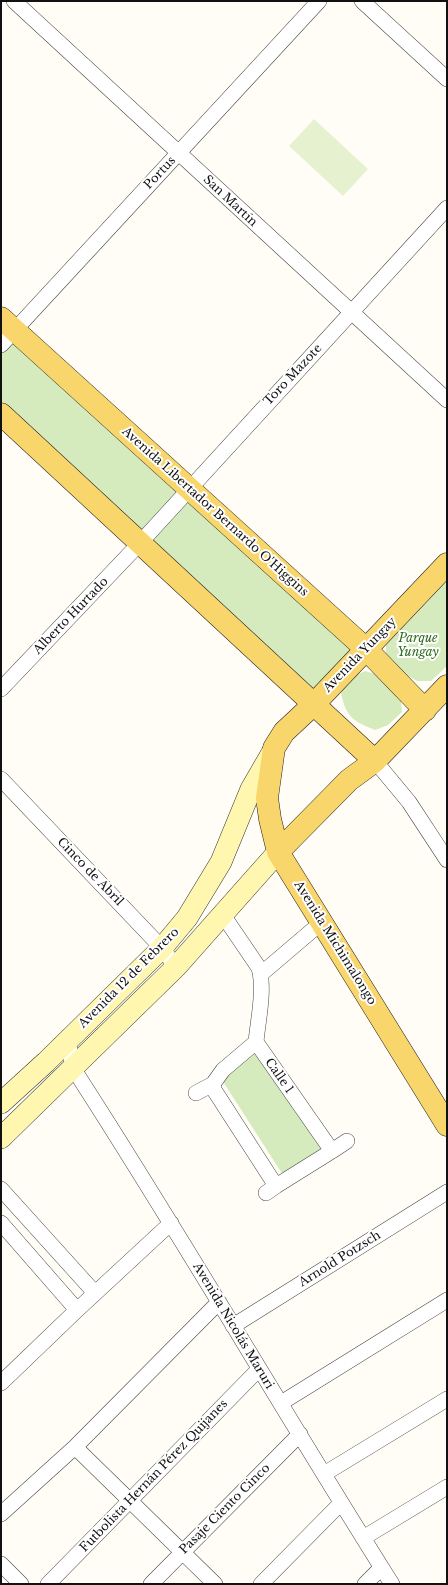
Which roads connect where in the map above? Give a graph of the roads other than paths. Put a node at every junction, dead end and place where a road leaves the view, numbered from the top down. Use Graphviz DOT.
graph roads {
  1 [pos="14,1"];
  2 [pos="319,1"];
  3 [pos="362,1"];
  4 [pos="447,79"];
  5 [pos="179,153"];
  6 [pos="447,208"];
  7 [pos="352,312"];
  8 [pos="6,331"];
  9 [pos="447,400"];
  10 [pos="1,414"];
  11 [pos="189,488"];
  12 [pos="140,543"];
  13 [pos="447,564"];
  14 [pos="366,649"];
  15 [pos="447,686"];
  16 [pos="1,689"];
  17 [pos="314,704"];
  18 [pos="424,710"];
  19 [pos="274,748"];
  20 [pos="375,761"];
  21 [pos="1,779"];
  22 [pos="278,852"];
  23 [pos="447,860"];
  24 [pos="223,915"];
  25 [pos="322,922"];
  26 [pos="162,948"];
  27 [pos="176,967"];
  28 [pos="261,974"];
  29 [pos="68,1040"];
  30 [pos="256,1042"];
  31 [pos="46,1062"];
  32 [pos="73,1068"];
  33 [pos="213,1084"];
  34 [pos="196,1093"];
  35 [pos="1,1104"];
  36 [pos="447,1125"];
  37 [pos="1,1138"];
  38 [pos="347,1141"];
  39 [pos="332,1151"];
  40 [pos="1,1189"];
  41 [pos="447,1192"];
  42 [pos="1,1223"];
  43 [pos="171,1223"];
  44 [pos="96,1293"];
  45 [pos="447,1300"];
  46 [pos="218,1302"];
  47 [pos="77,1310"];
  48 [pos="233,1326"];
  49 [pos="260,1369"];
  50 [pos="1,1383"];
  51 [pos="447,1399"];
  52 [pos="281,1402"];
  53 [pos="300,1434"];
  54 [pos="75,1447"];
  55 [pos="324,1474"];
  56 [pos="447,1487"];
  57 [pos="130,1501"];
  58 [pos="341,1503"];
  59 [pos="1,1514"];
  60 [pos="363,1538"];
  61 [pos="182,1552"];
  62 [pos="1,1564"];
  63 [pos="381,1568"];
  64 [pos="21,1584"];
  65 [pos="48,1584"];
  66 [pos="151,1584"];
  67 [pos="215,1584"];
  68 [pos="261,1584"];
  69 [pos="365,1584"];
  70 [pos="392,1584"];
  1 -- 5 [label="street, San Martín"];
  2 -- 5 [label="street, Portus"];
  3 -- 4 [label="street"];
  5 -- 7 [label="street, San Martín"];
  5 -- 8 [label="street, Portus"];
  6 -- 7 [label="street, Toro Mazote"];
  7 -- 9 [label="street, San Martín"];
  7 -- 11 [label="street, Toro Mazote"];
  8 -- 11 [label="main road, Avenida Libertador Bernardo O'Higgins"];
  10 -- 12 [label="main road"];
  11 -- 12 [label="street, Toro Mazote"];
  11 -- 14 [label="main road, Avenida Libertador Bernardo O'Higgins"];
  12 -- 16 [label="street, Alberto Hurtado"];
  12 -- 17 [label="main road"];
  13 -- 14 [label="main road, Avenida Yungay"];
  14 -- 17 [label="main road, Avenida Yungay"];
  14 -- 18 [label="main road, Avenida Libertador Bernardo O'Higgins"];
  15 -- 18 [label="main road"];
  17 -- 19 [label="main road, Avenida Yungay"];
  17 -- 20 [label="main road"];
  18 -- 20 [label="main road"];
  19 -- 22 [label="main road, Avenida Michimalongo"];
  19 -- 26 [label="street, Avenida 12 de Febrero"];
  20 -- 22 [label="main road"];
  20 -- 23 [label="street"];
  21 -- 26 [label="street, Cinco de Abril"];
  22 -- 24 [label="street, Avenida 12 de Febrero"];
  22 -- 25 [label="main road, Avenida Michimalongo"];
  24 -- 27 [label="street, Avenida 12 de Febrero"];
  24 -- 28 [label="street"];
  25 -- 28 [label="street"];
  25 -- 36 [label="main road, Avenida Michimalongo"];
  26 -- 27 [label="street, Cinco de Abril"];
  26 -- 29 [label="street, Avenida 12 de Febrero"];
  27 -- 32 [label="street, Avenida 12 de Febrero"];
  28 -- 30 [label="street"];
  29 -- 31 [label="street, Avenida 12 de Febrero"];
  29 -- 32 [label="street, Avenida Nicolás Maruri"];
  30 -- 33 [label="street"];
  30 -- 39 [label="street, Calle 1"];
  31 -- 32 [label="street"];
  31 -- 35 [label="street, Avenida 12 de Febrero"];
  32 -- 37 [label="street, Avenida 12 de Febrero"];
  32 -- 43 [label="street, Avenida Nicolás Maruri"];
  33 -- 34 [label="street"];
  33 -- 39 [label="street"];
  38 -- 39 [label="street"];
  40 -- 44 [label="street"];
  41 -- 48 [label="street, Arnold Potzsch"];
  42 -- 47 [label="street"];
  43 -- 44 [label="street"];
  43 -- 46 [label="street, Avenida Nicolás Maruri"];
  44 -- 47 [label="street"];
  45 -- 52 [label="street"];
  46 -- 48 [label="street, Avenida Nicolás Maruri"];
  46 -- 54 [label="street"];
  47 -- 50 [label="street"];
  48 -- 49 [label="street, Avenida Nicolás Maruri"];
  49 -- 52 [label="street, Avenida Nicolás Maruri"];
  49 -- 57 [label="street, Futbolista Hernán Pérez Quijanes"];
  51 -- 55 [label="street"];
  52 -- 53 [label="street, Avenida Nicolás Maruri"];
  53 -- 55 [label="street, Avenida Nicolás Maruri"];
  53 -- 61 [label="street, Pasaje Ciento Cinco"];
  54 -- 57 [label="street"];
  54 -- 59 [label="street"];
  55 -- 58 [label="street, Avenida Nicolás Maruri"];
  56 -- 60 [label="street"];
  57 -- 61 [label="street"];
  57 -- 65 [label="street, Futbolista Hernán Pérez Quijanes"];
  58 -- 60 [label="street, Avenida Nicolás Maruri"];
  58 -- 68 [label="street"];
  60 -- 63 [label="street, Avenida Nicolás Maruri"];
  61 -- 66 [label="street, Pasaje Ciento Cinco"];
  61 -- 67 [label="street"];
  62 -- 64 [label="street"];
  63 -- 69 [label="street"];
  63 -- 70 [label="street, Avenida Nicolás Maruri"];
}
